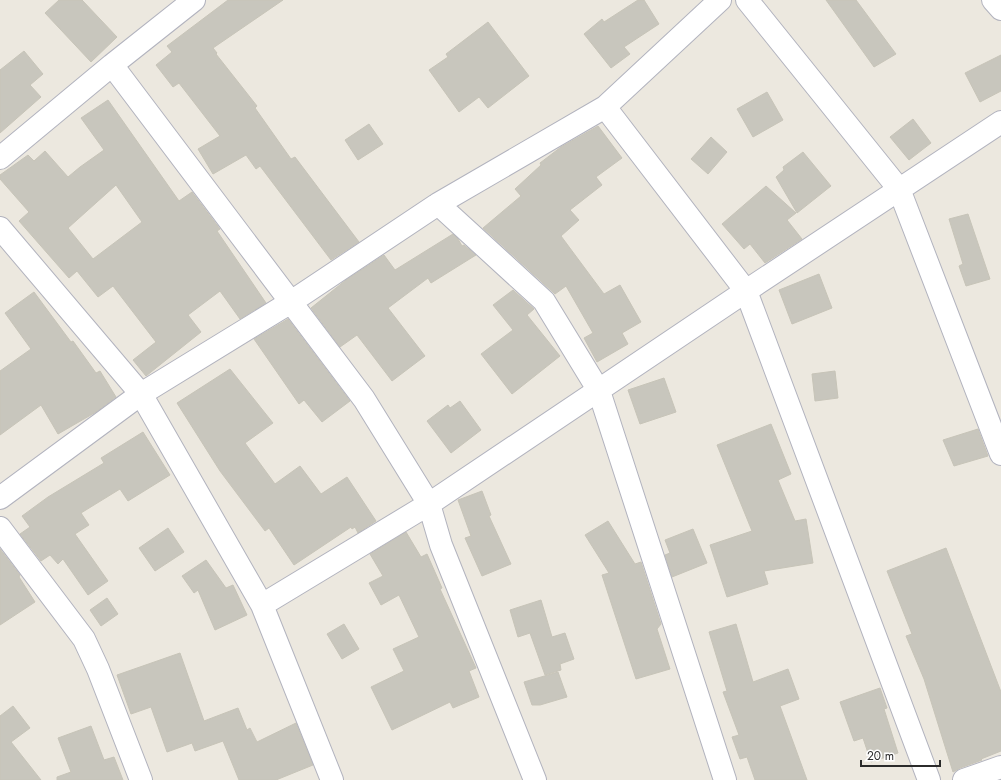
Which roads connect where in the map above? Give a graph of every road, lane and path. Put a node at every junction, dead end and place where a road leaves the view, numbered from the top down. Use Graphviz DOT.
graph roads {
  1 [pos="194,0"];
  2 [pos="720,0"];
  3 [pos="747,0"];
  4 [pos="994,0"];
  5 [pos="1001,9"];
  6 [pos="112,65"];
  7 [pos="605,107"];
  8 [pos="1001,122"];
  9 [pos="0,158"];
  10 [pos="899,189"];
  11 [pos="438,204"];
  12 [pos="0,228"];
  13 [pos="746,291"];
  14 [pos="291,302"];
  15 [pos="599,391"];
  16 [pos="141,394"];
  17 [pos="1001,454"];
  18 [pos="0,498"];
  19 [pos="429,504"];
  20 [pos="0,528"];
  21 [pos="262,606"];
  22 [pos="1001,767"];
  23 [pos="141,780"];
  24 [pos="332,780"];
  25 [pos="535,780"];
  26 [pos="725,780"];
  27 [pos="929,780"];
  28 [pos="964,780"];
  1 -- 6 [label="street"];
  2 -- 7 [label="street"];
  3 -- 10 [label="street"];
  4 -- 5 [label="street"];
  6 -- 9 [label="street"];
  6 -- 14 [label="street"];
  7 -- 11 [label="street"];
  7 -- 13 [label="street"];
  8 -- 10 [label="street"];
  10 -- 13 [label="street"];
  10 -- 17 [label="street"];
  11 -- 14 [label="street"];
  11 -- 15 [label="street"];
  12 -- 16 [label="street"];
  13 -- 15 [label="street"];
  13 -- 27 [label="street"];
  14 -- 16 [label="street"];
  14 -- 19 [label="street"];
  15 -- 19 [label="street"];
  15 -- 26 [label="street"];
  16 -- 18 [label="street"];
  16 -- 21 [label="street"];
  19 -- 21 [label="street"];
  19 -- 25 [label="street"];
  20 -- 23 [label="street"];
  21 -- 24 [label="street"];
  22 -- 28 [label="street"];
}
